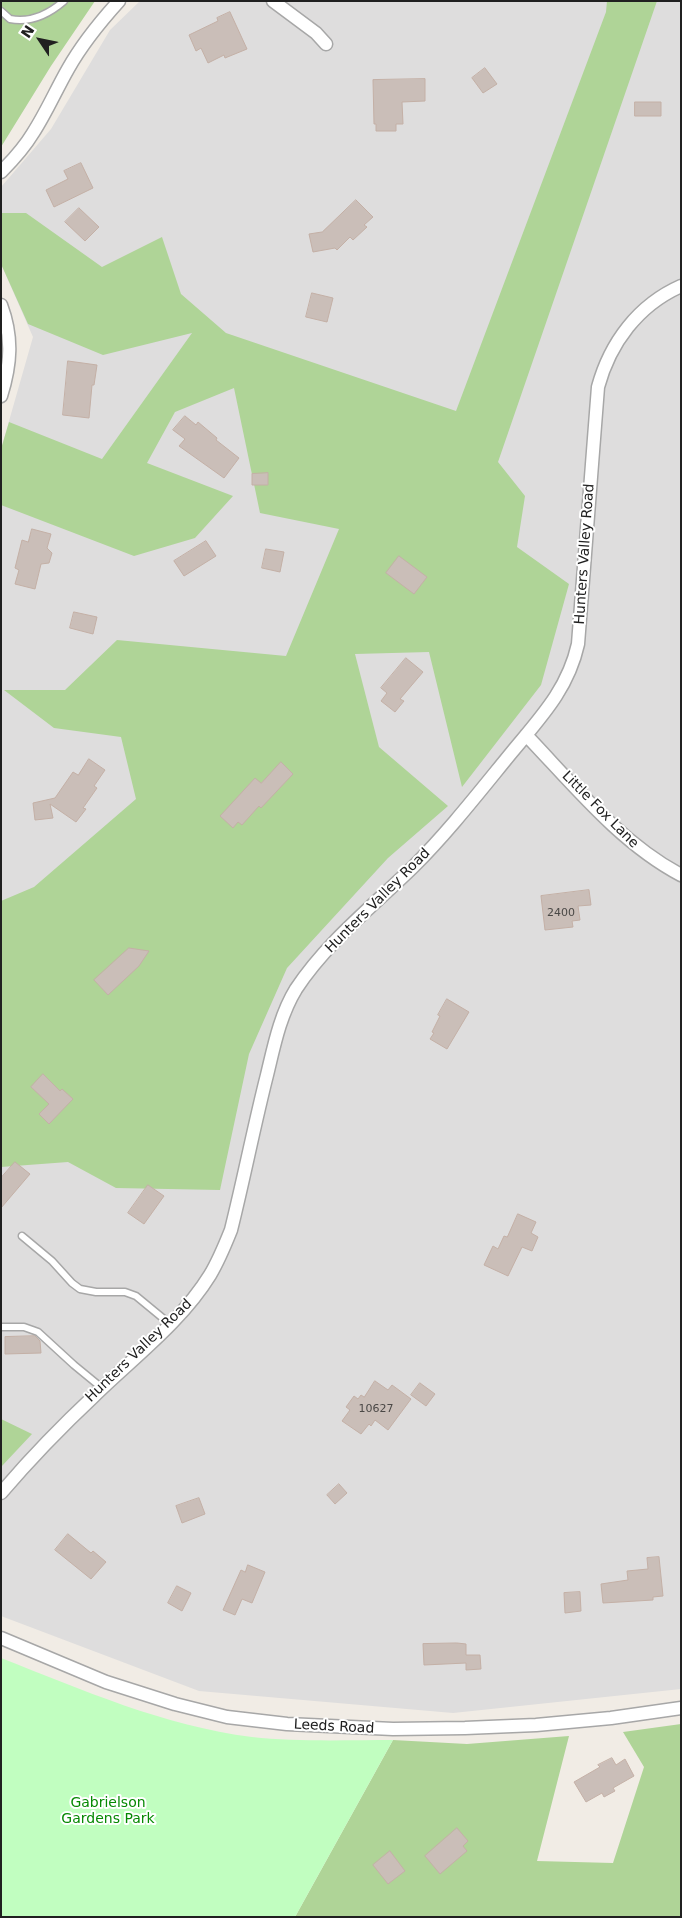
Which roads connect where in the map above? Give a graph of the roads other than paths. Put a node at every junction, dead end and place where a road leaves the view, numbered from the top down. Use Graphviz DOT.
graph roads {
  1 [pos="64,1"];
  2 [pos="119,1"];
  3 [pos="273,1"];
  4 [pos="1,11"];
  5 [pos="326,44"];
  6 [pos="1,172"];
  7 [pos="681,286"];
  8 [pos="1,304"];
  9 [pos="1,396"];
  10 [pos="526,735"];
  11 [pos="681,875"];
  12 [pos="22,1236"];
  13 [pos="170,1324"];
  14 [pos="1,1328"];
  15 [pos="102,1388"];
  16 [pos="2,1490"];
  17 [pos="1,1638"];
  18 [pos="681,1708"];
  1 -- 4 [label="lane"];
  2 -- 6 [label="street"];
  3 -- 5 [label="street"];
  7 -- 10 [label="street, Hunters Valley Road"];
  8 -- 9 [label="street"];
  10 -- 11 [label="street, Little Fox Lane"];
  10 -- 13 [label="street, Hunters Valley Road"];
  12 -- 13 [label="lane"];
  13 -- 15 [label="street, Hunters Valley Road"];
  14 -- 15 [label="lane"];
  15 -- 16 [label="street, Hunters Valley Road"];
  17 -- 18 [label="street, Leeds Road"];
}
